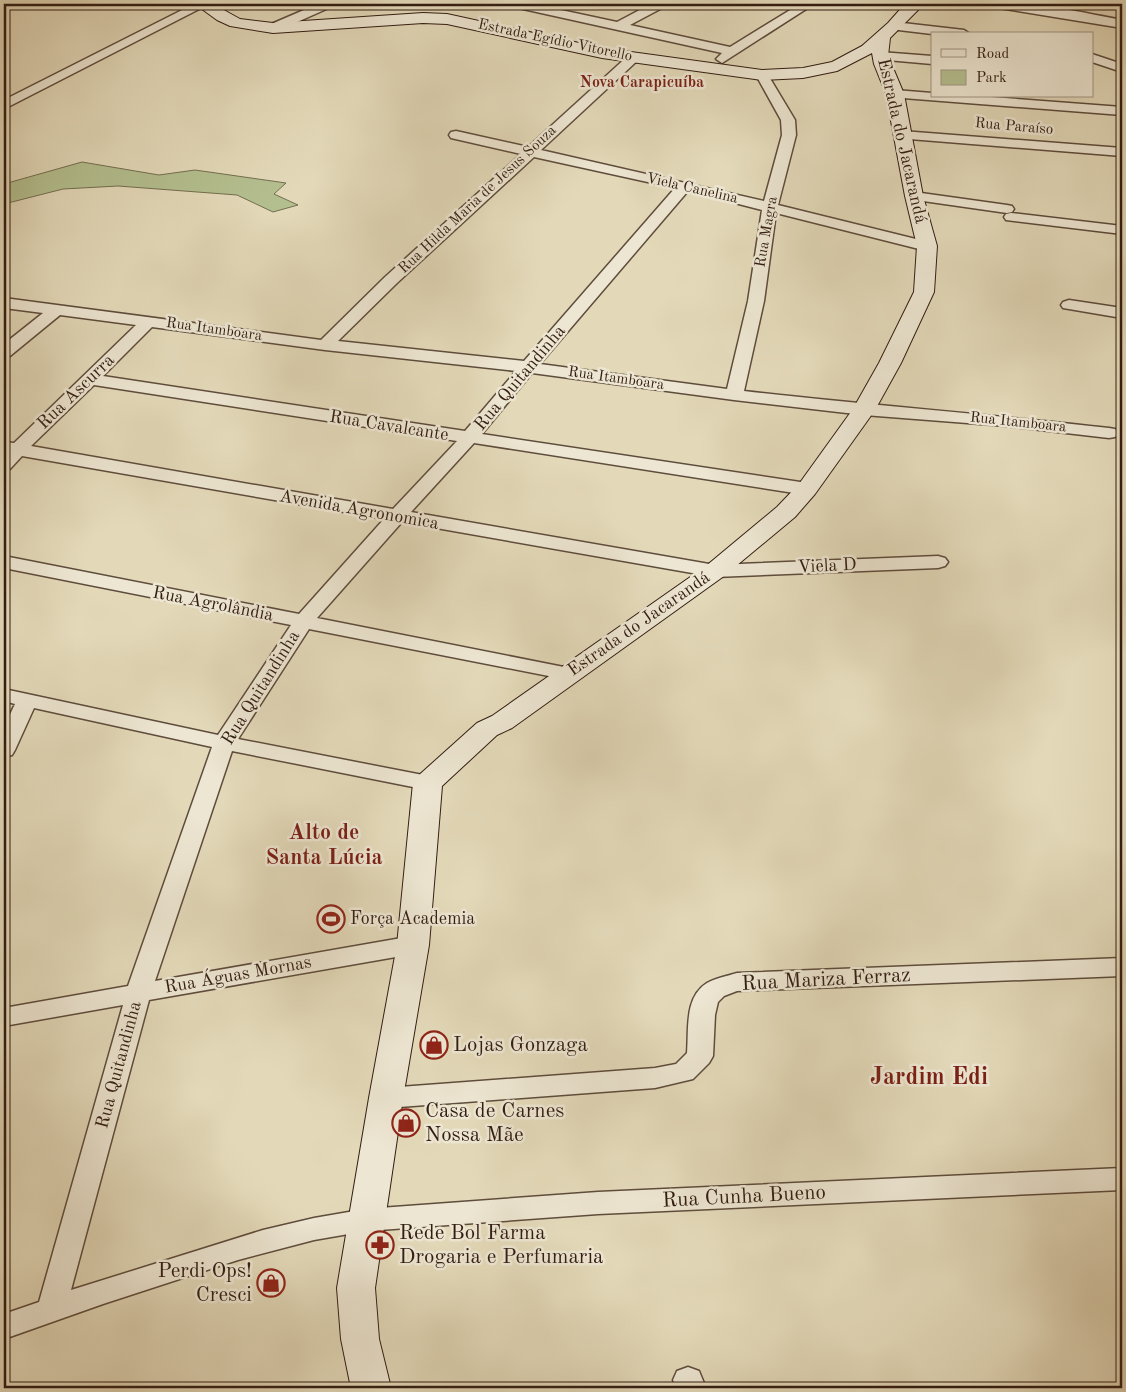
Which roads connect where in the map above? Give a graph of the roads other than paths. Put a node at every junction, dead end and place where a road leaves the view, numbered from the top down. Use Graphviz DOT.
graph roads {
  1 [pos="203,4"];
  2 [pos="327,4"];
  3 [pos="518,4"];
  4 [pos="660,4"];
  5 [pos="808,4"];
  6 [pos="916,4"];
  7 [pos="998,4"];
  8 [pos="1119,22"];
  9 [pos="894,26"];
  10 [pos="617,27"];
  11 [pos="273,28"];
  12 [pos="946,32"];
  13 [pos="881,47"];
  14 [pos="732,51"];
  15 [pos="633,58"];
  16 [pos="1094,59"];
  17 [pos="931,60"];
  18 [pos="712,68"];
  19 [pos="1122,68"];
  20 [pos="1094,73"];
  21 [pos="762,75"];
  22 [pos="1122,75"];
  23 [pos="895,94"];
  24 [pos="931,97"];
  25 [pos="948,98"];
  26 [pos="4,105"];
  27 [pos="1122,111"];
  28 [pos="456,135"];
  29 [pos="902,135"];
  30 [pos="531,151"];
  31 [pos="1122,152"];
  32 [pos="685,186"];
  33 [pos="914,196"];
  34 [pos="770,207"];
  35 [pos="1122,230"];
  36 [pos="927,246"];
  37 [pos="4,303"];
  38 [pos="1070,305"];
  39 [pos="58,309"];
  40 [pos="1122,313"];
  41 [pos="149,321"];
  42 [pos="325,345"];
  43 [pos="4,352"];
  44 [pos="528,367"];
  45 [pos="91,379"];
  46 [pos="734,395"];
  47 [pos="864,410"];
  48 [pos="1109,433"];
  49 [pos="470,438"];
  50 [pos="10,448"];
  51 [pos="4,465"];
  52 [pos="807,489"];
  53 [pos="396,517"];
  54 [pos="4,562"];
  55 [pos="938,562"];
  56 [pos="715,571"];
  57 [pos="303,622"];
  58 [pos="569,674"];
  59 [pos="4,695"];
  60 [pos="28,701"];
  61 [pos="224,743"];
  62 [pos="4,750"];
  63 [pos="428,784"];
  64 [pos="413,945"];
  65 [pos="1122,967"];
  66 [pos="139,992"];
  67 [pos="4,1017"];
  68 [pos="386,1098"];
  69 [pos="1122,1179"];
  70 [pos="366,1220"];
  71 [pos="52,1308"];
  72 [pos="4,1327"];
  73 [pos="371,1388"];
  1 -- 11 [label="main road, Estrada Egídio Vitorello"];
  1 -- 26 [label="street"];
  2 -- 11 [label="street"];
  3 -- 10 [label="street"];
  4 -- 10 [label="street"];
  5 -- 14 [label="street"];
  6 -- 9 [label="main road, Estrada do Jacarandá"];
  7 -- 8 [label="street"];
  9 -- 12 [label="street"];
  9 -- 13 [label="main road, Estrada do Jacarandá"];
  10 -- 14 [label="street"];
  11 -- 15 [label="main road, Estrada Egídio Vitorello"];
  13 -- 17 [label="street"];
  13 -- 21 [label="main road, Estrada do Jacarandá"];
  13 -- 23 [label="main road, Estrada do Jacarandá"];
  14 -- 18 [label="street"];
  15 -- 18 [label="main road, Estrada Egídio Vitorello"];
  15 -- 30 [label="street, Rua Hilda Maria de Jesus Souza"];
  16 -- 19 [label="street"];
  18 -- 21 [label="main road, Estrada Egídio Vitorello"];
  20 -- 22 [label="street"];
  21 -- 34 [label="street, Rua Magra"];
  23 -- 24 [label="street"];
  23 -- 29 [label="main road, Estrada do Jacarandá"];
  25 -- 27 [label="street"];
  28 -- 30 [label="street, Viela Canelina"];
  29 -- 31 [label="street, Rua Paraíso"];
  29 -- 33 [label="main road, Estrada do Jacarandá"];
  30 -- 32 [label="street, Viela Canelina"];
  30 -- 42 [label="street, Rua Hilda Maria de Jesus Souza"];
  32 -- 34 [label="street, Viela Canelina"];
  32 -- 44 [label="street, Rua Quitandinha"];
  33 -- 35 [label="street"];
  33 -- 36 [label="main road, Estrada do Jacarandá"];
  34 -- 36 [label="street, Viela Canelina"];
  34 -- 46 [label="street, Rua Magra"];
  36 -- 47 [label="main road, Estrada do Jacarandá"];
  37 -- 39 [label="street, Rua Itamboara"];
  38 -- 40 [label="street"];
  39 -- 41 [label="street, Rua Itamboara"];
  39 -- 43 [label="street"];
  41 -- 42 [label="street, Rua Itamboara"];
  41 -- 45 [label="street, Rua Ascurra"];
  42 -- 44 [label="street, Rua Itamboara"];
  44 -- 46 [label="street, Rua Itamboara"];
  44 -- 49 [label="street, Rua Quitandinha"];
  45 -- 49 [label="street, Rua Cavalcante"];
  45 -- 50 [label="street, Rua Ascurra"];
  46 -- 47 [label="street, Rua Itamboara"];
  47 -- 48 [label="street, Rua Itamboara"];
  47 -- 52 [label="main road, Estrada do Jacarandá"];
  49 -- 52 [label="street, Rua Cavalcante"];
  49 -- 53 [label="street, Rua Quitandinha"];
  50 -- 51 [label="street, Rua Ascurra"];
  50 -- 53 [label="street, Avenida Agronomica"];
  52 -- 56 [label="main road, Estrada do Jacarandá"];
  53 -- 56 [label="street, Avenida Agronomica"];
  53 -- 57 [label="street, Rua Quitandinha"];
  54 -- 57 [label="street, Rua Agrolândia"];
  55 -- 56 [label="street, Viela D"];
  56 -- 58 [label="main road, Estrada do Jacarandá"];
  57 -- 58 [label="street, Rua Agrolândia"];
  57 -- 61 [label="street, Rua Quitandinha"];
  58 -- 63 [label="main road, Estrada do Jacarandá"];
  59 -- 60 [label="street"];
  60 -- 61 [label="street"];
  60 -- 62 [label="street"];
  61 -- 63 [label="street"];
  61 -- 66 [label="street, Rua Quitandinha"];
  63 -- 64 [label="main road"];
  64 -- 66 [label="street, Rua Águas Mornas"];
  64 -- 68 [label="main road"];
  65 -- 68 [label="street, Rua Mariza Ferraz"];
  66 -- 67 [label="street, Rua Águas Mornas"];
  66 -- 71 [label="street, Rua Quitandinha"];
  68 -- 70 [label="main road"];
  69 -- 70 [label="street, Rua Cunha Bueno"];
  70 -- 71 [label="street, Rua Cunha Bueno"];
  70 -- 73 [label="main road"];
  71 -- 72 [label="street, Rua Cunha Bueno"];
}
